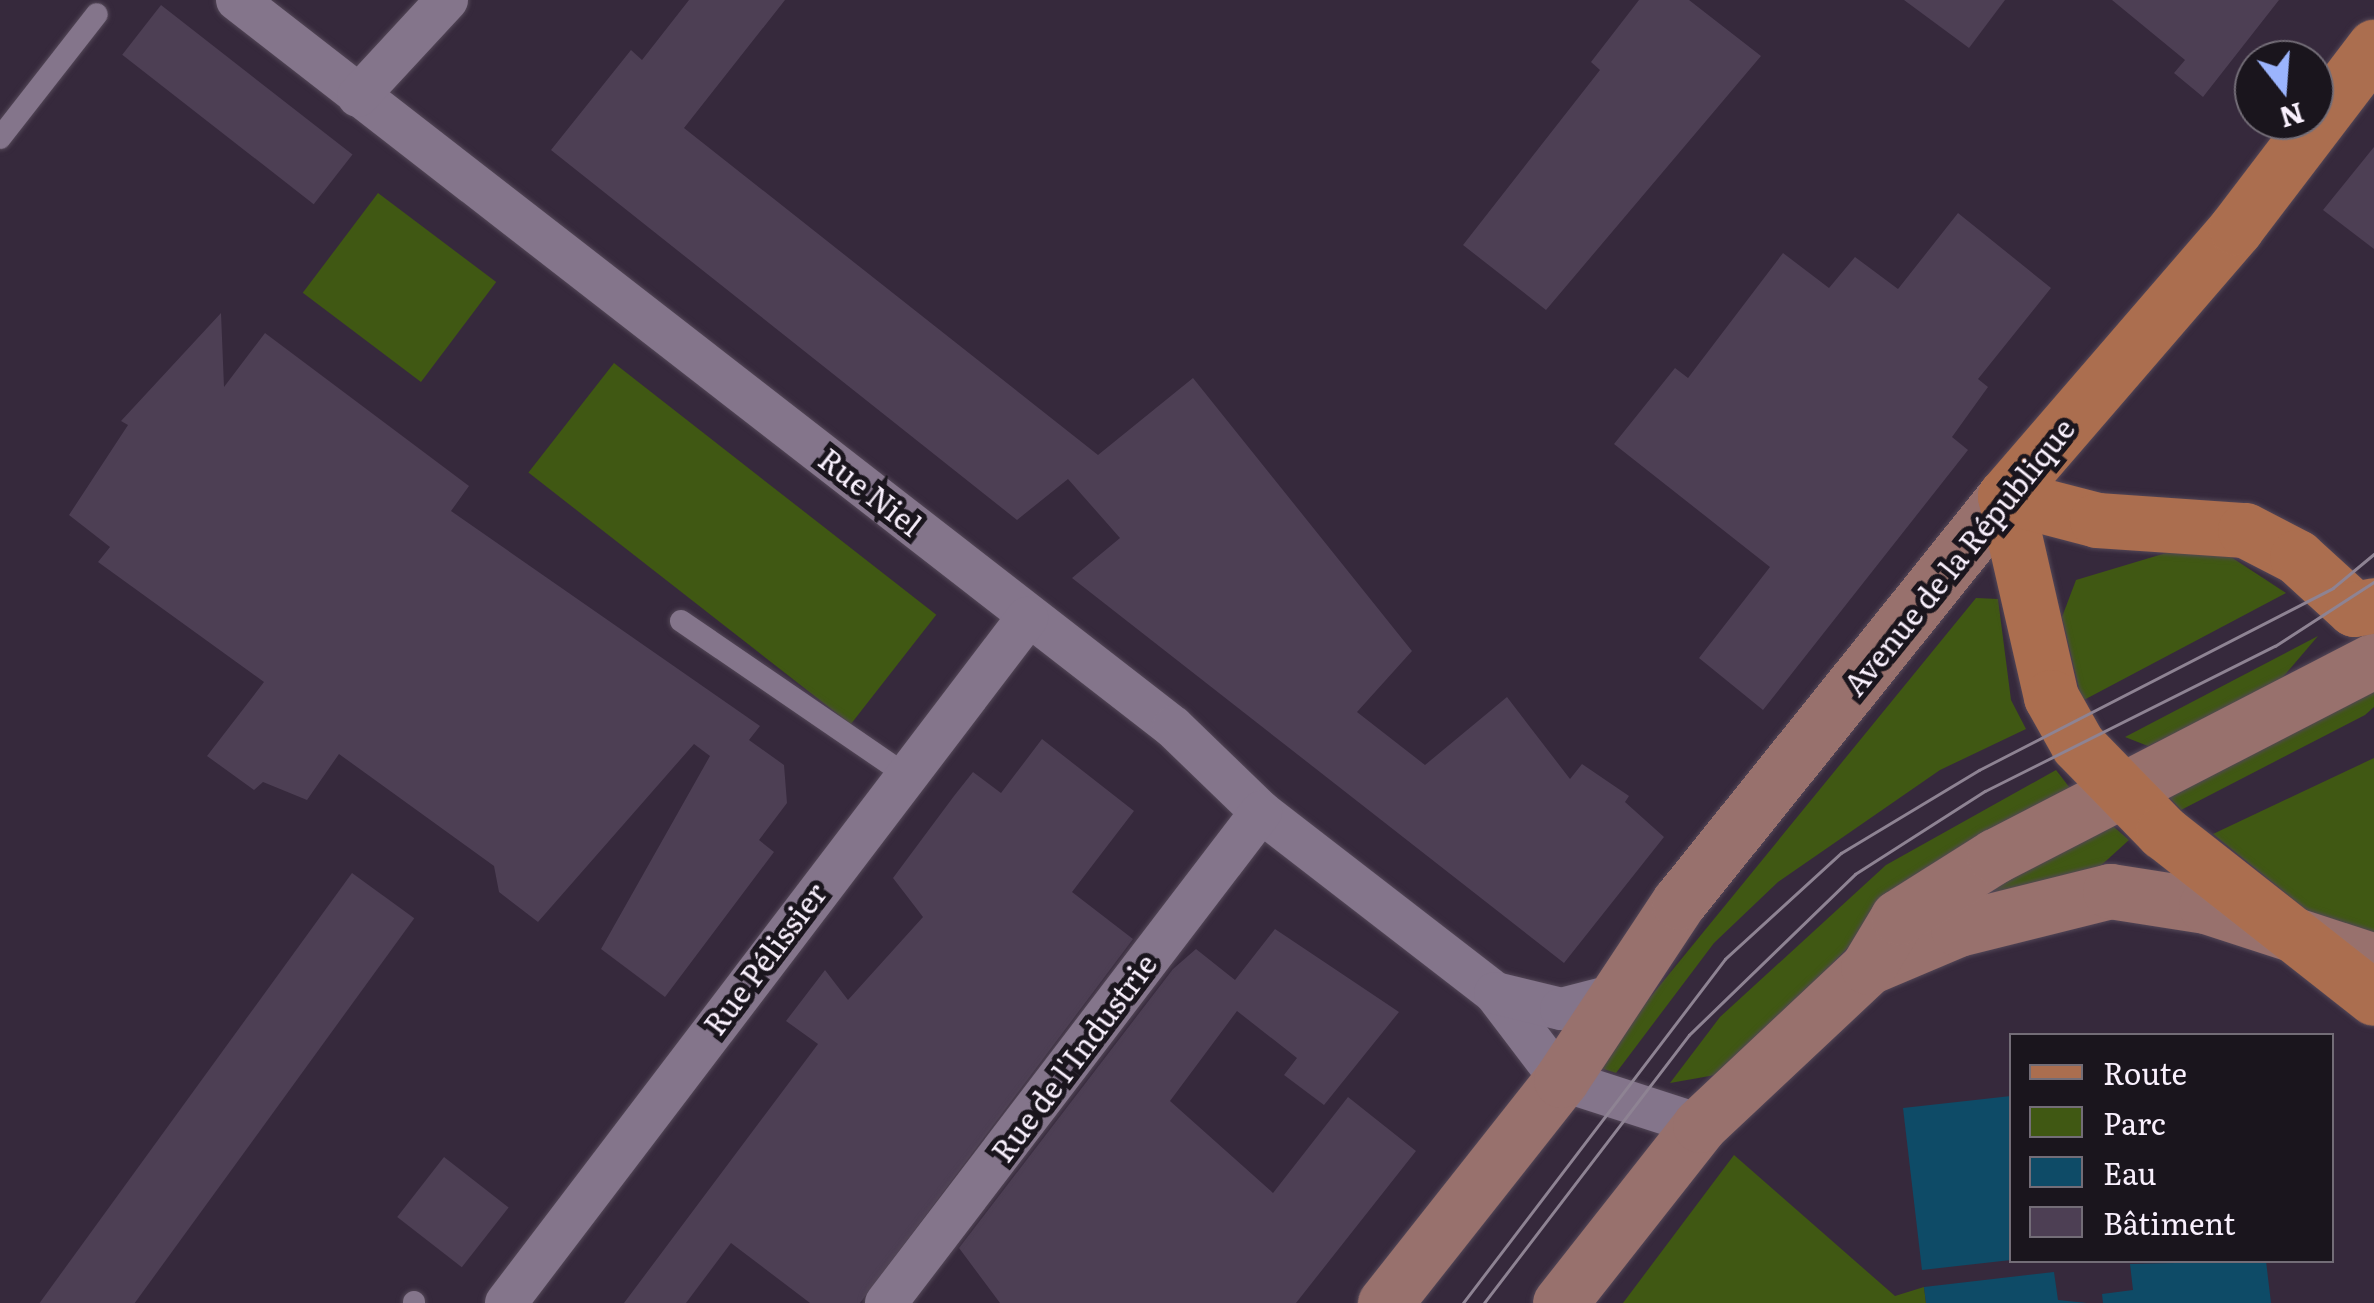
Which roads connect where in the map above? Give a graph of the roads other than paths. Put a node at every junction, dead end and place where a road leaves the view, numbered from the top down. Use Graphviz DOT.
graph roads {
  1 [pos="237,0"];
  2 [pos="447,0"];
  3 [pos="97,14"];
  4 [pos="2374,47"];
  5 [pos="358,96"];
  6 [pos="0,138"];
  7 [pos="2005,496"];
  8 [pos="2367,615"];
  9 [pos="1028,618"];
  10 [pos="681,621"];
  11 [pos="2374,660"];
  12 [pos="2310,690"];
  13 [pos="903,773"];
  14 [pos="2120,792"];
  15 [pos="1261,812"];
  16 [pos="2306,944"];
  17 [pos="2374,962"];
  18 [pos="1868,968"];
  19 [pos="1495,993"];
  20 [pos="1619,994"];
  21 [pos="2374,998"];
  22 [pos="1561,1080"];
  23 [pos="1700,1125"];
  24 [pos="506,1303"];
  25 [pos="886,1303"];
  26 [pos="1385,1303"];
  27 [pos="1560,1303"];
  1 -- 5 [label="street, Rue Niel"];
  2 -- 5 [label="street"];
  3 -- 6 [label="lane"];
  4 -- 7 [label="main road, Avenue de la République"];
  5 -- 9 [label="street, Rue Niel"];
  7 -- 8 [label="main road"];
  7 -- 14 [label="main road"];
  7 -- 20 [label="main road, Avenue de la République"];
  8 -- 12 [label="main road"];
  9 -- 13 [label="street, Rue Pélissier"];
  9 -- 15 [label="street, Rue Niel"];
  10 -- 13 [label="lane"];
  11 -- 12 [label="main road"];
  12 -- 14 [label="main road"];
  13 -- 24 [label="street, Rue Pélissier"];
  14 -- 16 [label="main road"];
  14 -- 18 [label="main road"];
  15 -- 19 [label="street, Rue Niel"];
  15 -- 25 [label="street, Rue de l'Industrie"];
  16 -- 17 [label="main road"];
  16 -- 18 [label="main road"];
  16 -- 21 [label="main road"];
  18 -- 23 [label="main road"];
  19 -- 20 [label="street, Rue Niel"];
  19 -- 22 [label="street, Rue Niel"];
  20 -- 22 [label="main road, Avenue de la République"];
  22 -- 23 [label="street"];
  22 -- 26 [label="main road, Avenue de la République"];
  23 -- 27 [label="main road"];
}
